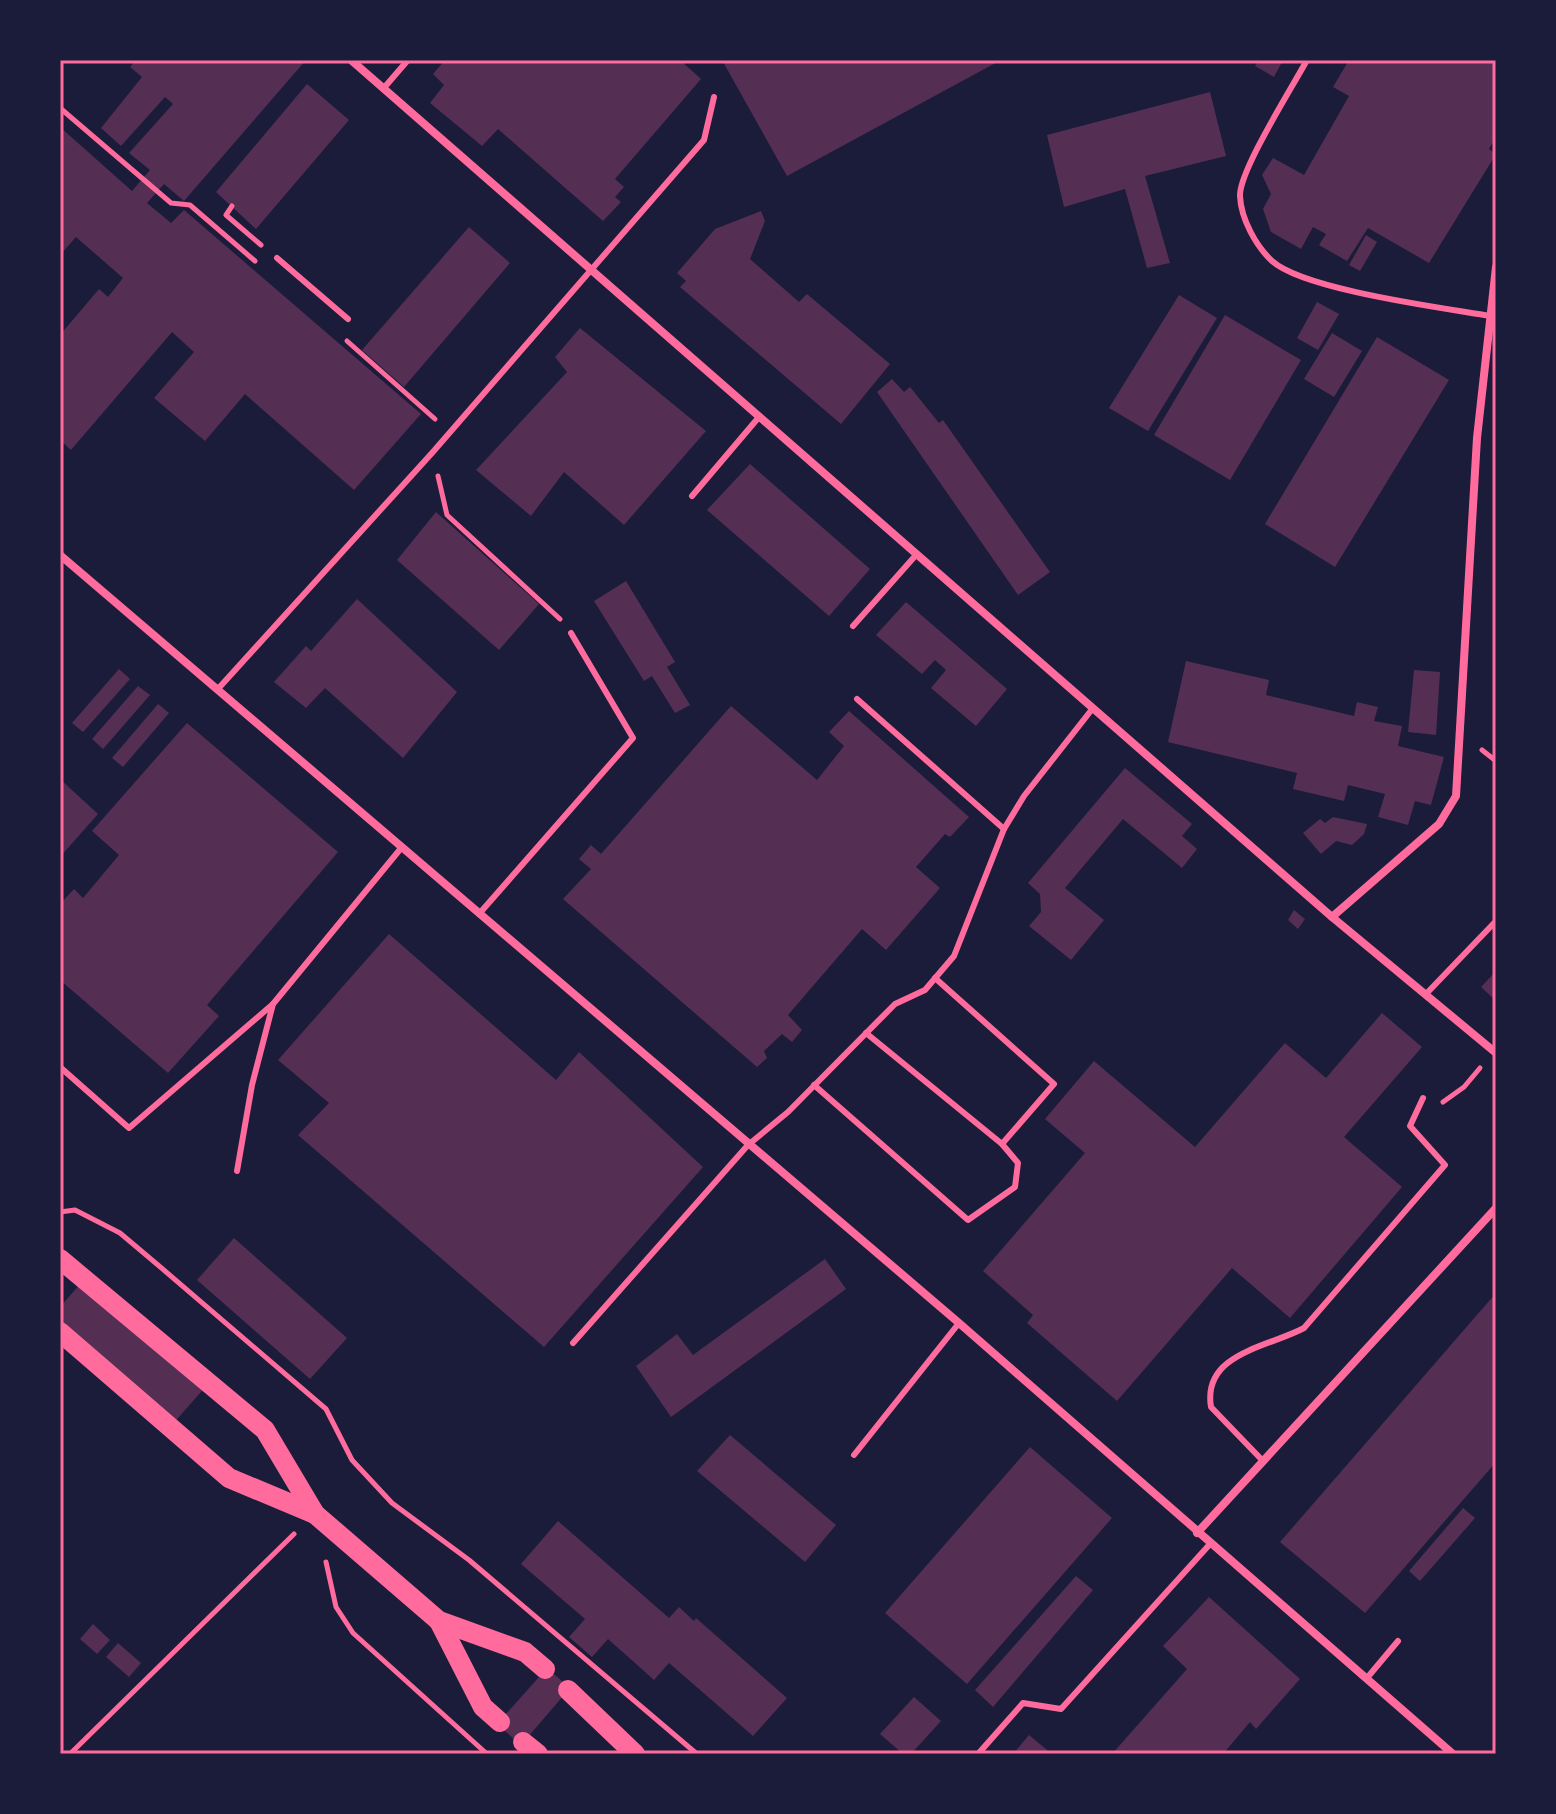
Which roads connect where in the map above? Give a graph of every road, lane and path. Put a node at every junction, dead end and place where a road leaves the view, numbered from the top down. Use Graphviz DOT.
graph roads {
  1 [pos="351,60"];
  2 [pos="408,60"];
  3 [pos="1307,60"];
  4 [pos="383,89"];
  5 [pos="714,97"];
  6 [pos="232,206"];
  7 [pos="277,258"];
  8 [pos="1496,267"];
  9 [pos="592,271"];
  10 [pos="1494,296"];
  11 [pos="1490,316"];
  12 [pos="348,319"];
  13 [pos="759,417"];
  14 [pos="432,453"];
  15 [pos="692,496"];
  16 [pos="60,555"];
  17 [pos="916,555"];
  18 [pos="545,602"];
  19 [pos="853,626"];
  20 [pos="571,633"];
  21 [pos="217,690"];
  22 [pos="857,699"];
  23 [pos="1093,708"];
  24 [pos="1004,829"];
  25 [pos="402,847"];
  26 [pos="479,914"];
  27 [pos="1332,917"];
  28 [pos="1496,921"];
  29 [pos="935,978"];
  30 [pos="1426,994"];
  31 [pos="273,1004"];
  32 [pos="866,1033"];
  33 [pos="1496,1053"];
  34 [pos="60,1067"];
  35 [pos="1479,1069"];
  36 [pos="814,1085"];
  37 [pos="1464,1087"];
  38 [pos="1423,1098"];
  39 [pos="1002,1144"];
  40 [pos="748,1145"];
  41 [pos="237,1171"];
  42 [pos="1496,1208"];
  43 [pos="60,1212"];
  44 [pos="60,1259"];
  45 [pos="959,1323"];
  46 [pos="60,1332"];
  47 [pos="573,1343"];
  48 [pos="854,1455"];
  49 [pos="1263,1461"];
  50 [pos="315,1514"];
  51 [pos="1197,1533"];
  52 [pos="1210,1544"];
  53 [pos="326,1560"];
  54 [pos="439,1621"];
  55 [pos="1398,1641"];
  56 [pos="545,1669"];
  57 [pos="1367,1678"];
  58 [pos="568,1690"];
  59 [pos="500,1722"];
  60 [pos="70,1754"];
  61 [pos="487,1754"];
  62 [pos="635,1754"];
  63 [pos="697,1754"];
  64 [pos="978,1754"];
  65 [pos="1453,1754"];
  1 -- 4 [label="street"];
  2 -- 4 [label="lane"];
  3 -- 11 [label="lane"];
  4 -- 9 [label="street"];
  5 -- 9 [label="lane"];
  6 -- 7 [label="path"];
  7 -- 12 [label="lane"];
  8 -- 10 [label="street"];
  9 -- 13 [label="street"];
  9 -- 14 [label="lane"];
  10 -- 11 [label="street"];
  11 -- 27 [label="street"];
  13 -- 15 [label="lane"];
  13 -- 17 [label="street"];
  14 -- 18 [label="path"];
  14 -- 21 [label="lane"];
  16 -- 21 [label="street"];
  17 -- 19 [label="lane"];
  17 -- 23 [label="street"];
  20 -- 26 [label="lane"];
  21 -- 25 [label="street"];
  22 -- 24 [label="lane"];
  23 -- 24 [label="lane"];
  23 -- 27 [label="street"];
  24 -- 29 [label="lane"];
  25 -- 26 [label="street"];
  25 -- 31 [label="lane"];
  26 -- 40 [label="street"];
  27 -- 30 [label="street"];
  28 -- 30 [label="lane"];
  29 -- 32 [label="lane"];
  29 -- 39 [label="lane"];
  30 -- 33 [label="street"];
  31 -- 34 [label="lane"];
  31 -- 41 [label="lane"];
  32 -- 36 [label="lane"];
  32 -- 39 [label="lane"];
  35 -- 37 [label="path"];
  36 -- 39 [label="lane"];
  36 -- 40 [label="lane"];
  38 -- 49 [label="lane"];
  40 -- 45 [label="street"];
  40 -- 47 [label="lane"];
  42 -- 49 [label="street"];
  43 -- 63 [label="path"];
  44 -- 50 [label="main road"];
  45 -- 48 [label="lane"];
  45 -- 51 [label="street"];
  46 -- 50 [label="main road"];
  49 -- 51 [label="street"];
  50 -- 54 [label="main road"];
  50 -- 60 [label="path"];
  51 -- 52 [label="street"];
  52 -- 57 [label="street"];
  52 -- 64 [label="lane"];
  53 -- 61 [label="path"];
  54 -- 56 [label="main road"];
  54 -- 59 [label="main road"];
  55 -- 57 [label="lane"];
  57 -- 65 [label="street"];
  58 -- 62 [label="main road"];
}
